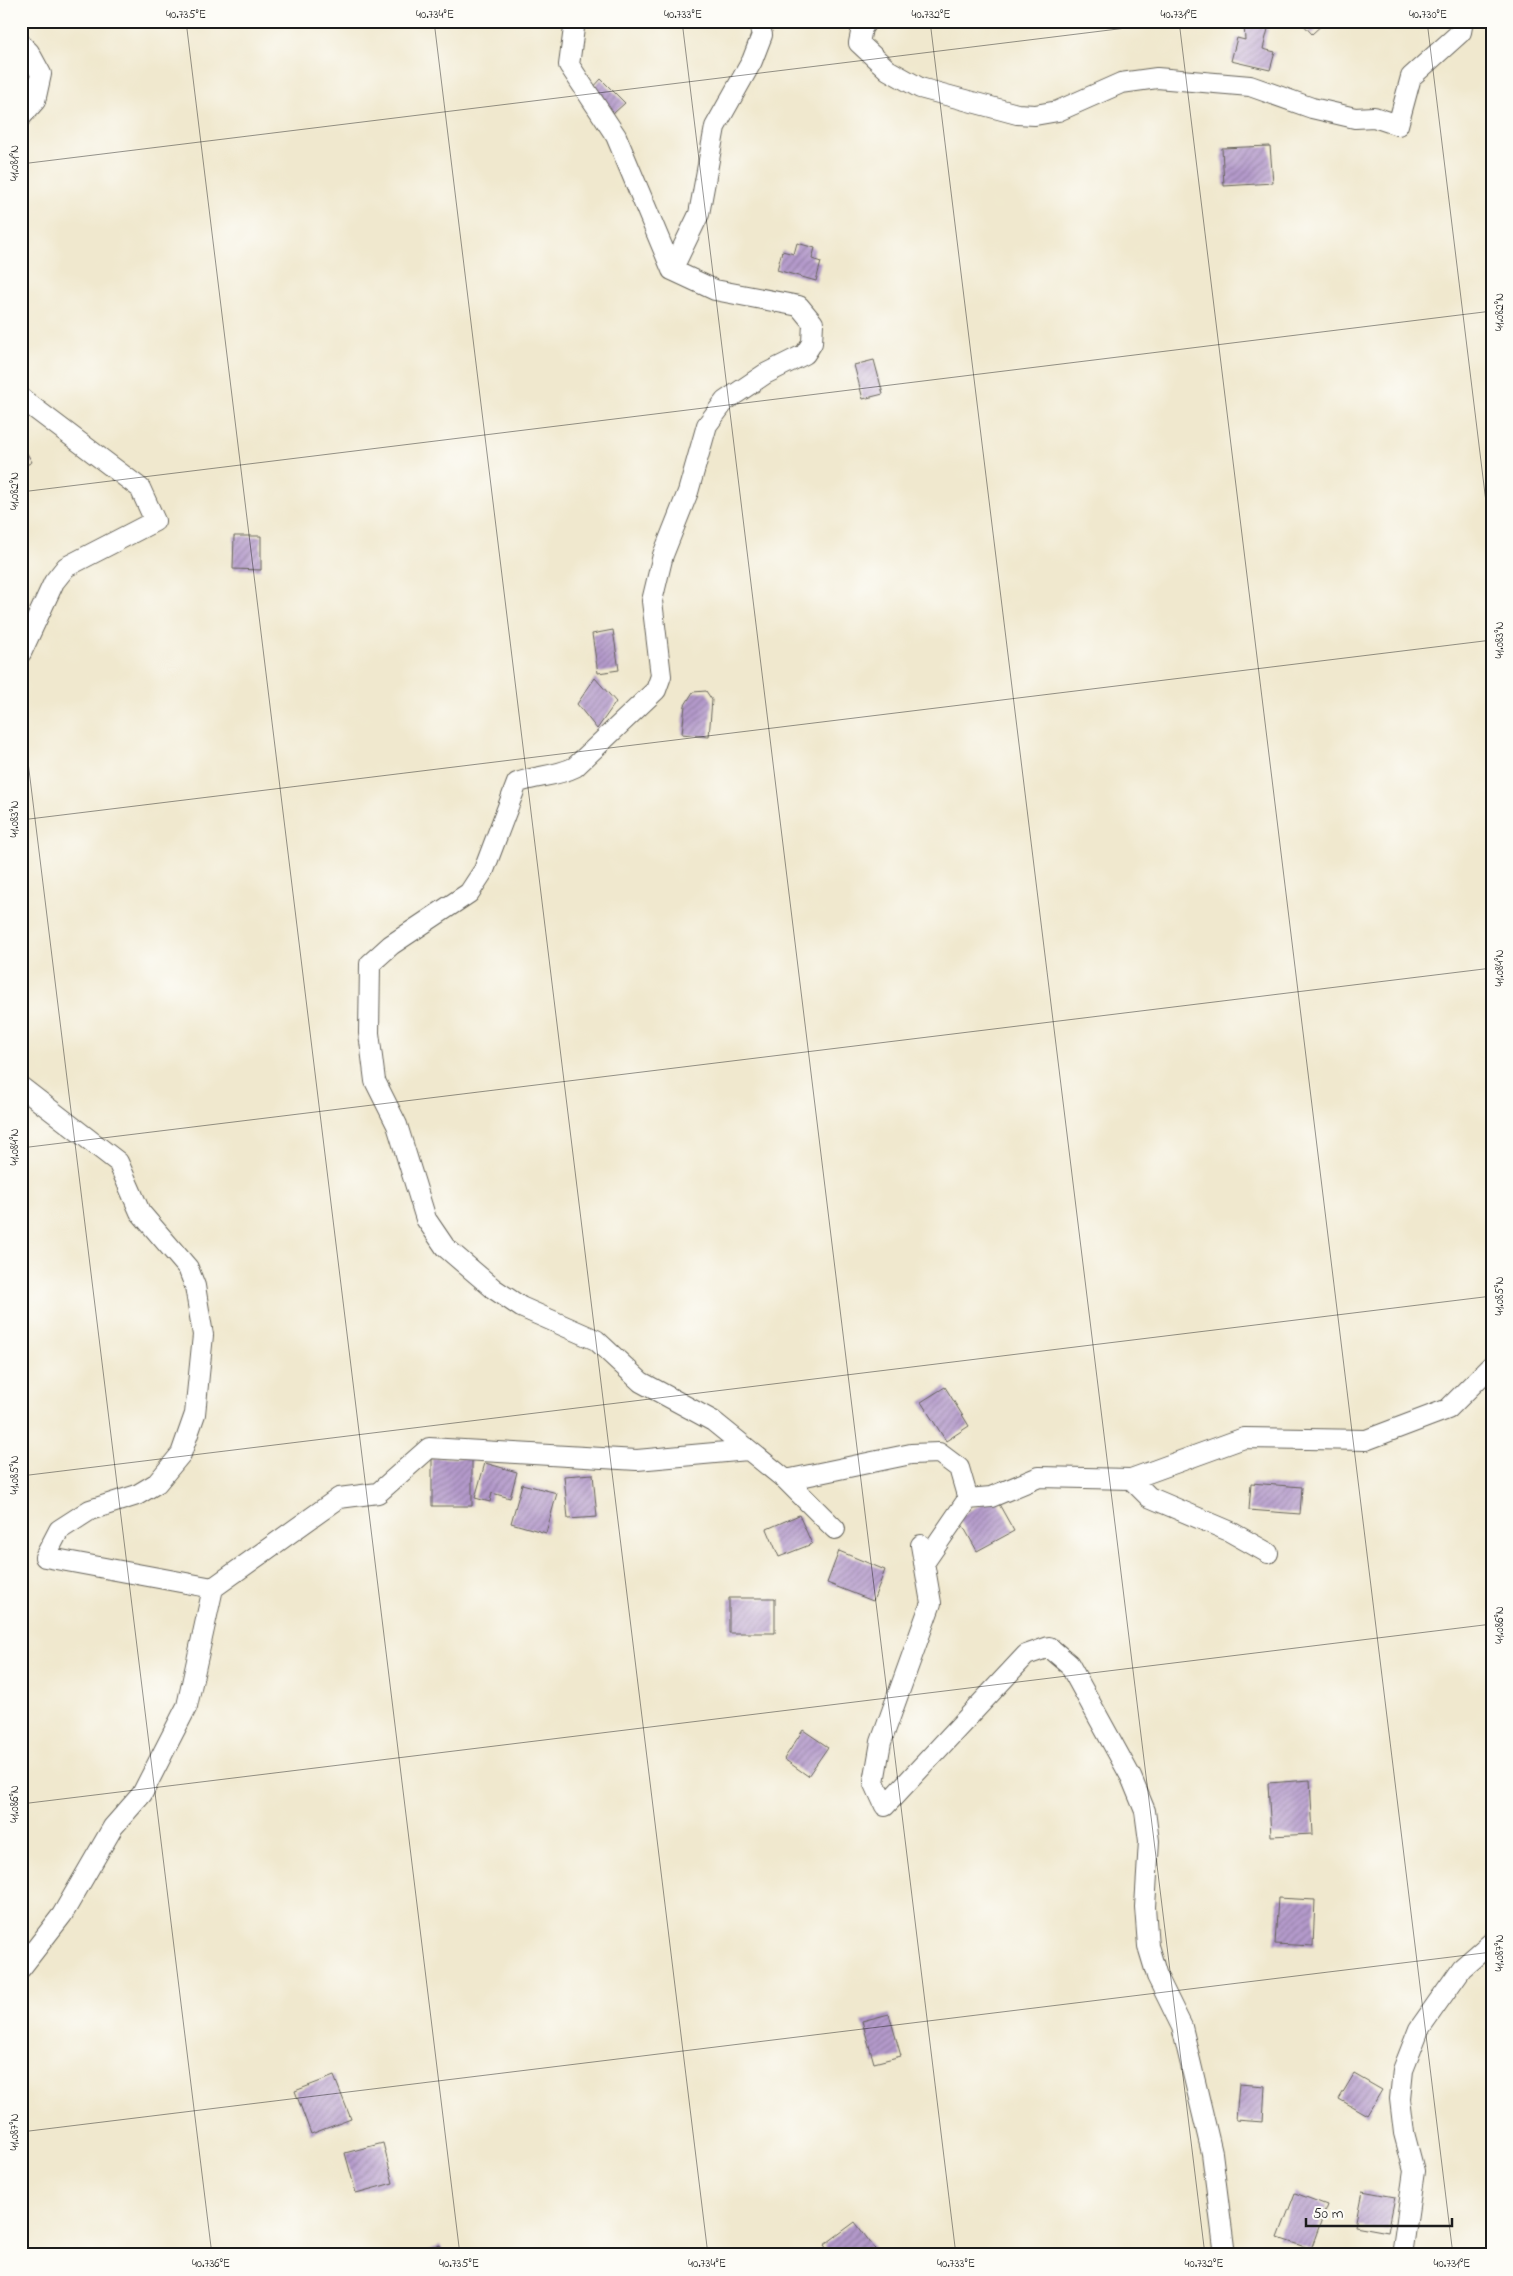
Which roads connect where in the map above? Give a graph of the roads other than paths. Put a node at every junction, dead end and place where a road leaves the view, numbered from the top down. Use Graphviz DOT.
graph roads {
  1 [pos="575,21"];
  2 [pos="758,21"];
  3 [pos="867,21"];
  4 [pos="1462,21"];
  5 [pos="21,44"];
  6 [pos="21,117"];
  7 [pos="672,270"];
  8 [pos="21,398"];
  9 [pos="21,653"];
  10 [pos="21,1087"];
  11 [pos="1492,1365"];
  12 [pos="748,1450"];
  13 [pos="1131,1479"];
  14 [pos="786,1480"];
  15 [pos="968,1499"];
  16 [pos="835,1528"];
  17 [pos="1268,1553"];
  18 [pos="213,1588"];
  19 [pos="1492,1942"];
  20 [pos="21,1968"];
  21 [pos="1225,2255"];
  22 [pos="1402,2255"];
  1 -- 7 [label="street"];
  2 -- 7 [label="street"];
  3 -- 4 [label="street"];
  5 -- 6 [label="street"];
  7 -- 12 [label="street"];
  8 -- 9 [label="street"];
  10 -- 18 [label="street"];
  11 -- 13 [label="street"];
  12 -- 14 [label="street"];
  12 -- 18 [label="street"];
  13 -- 15 [label="street"];
  13 -- 17 [label="street"];
  14 -- 15 [label="street"];
  14 -- 16 [label="street"];
  15 -- 21 [label="street"];
  18 -- 20 [label="street"];
  19 -- 22 [label="street"];
}
